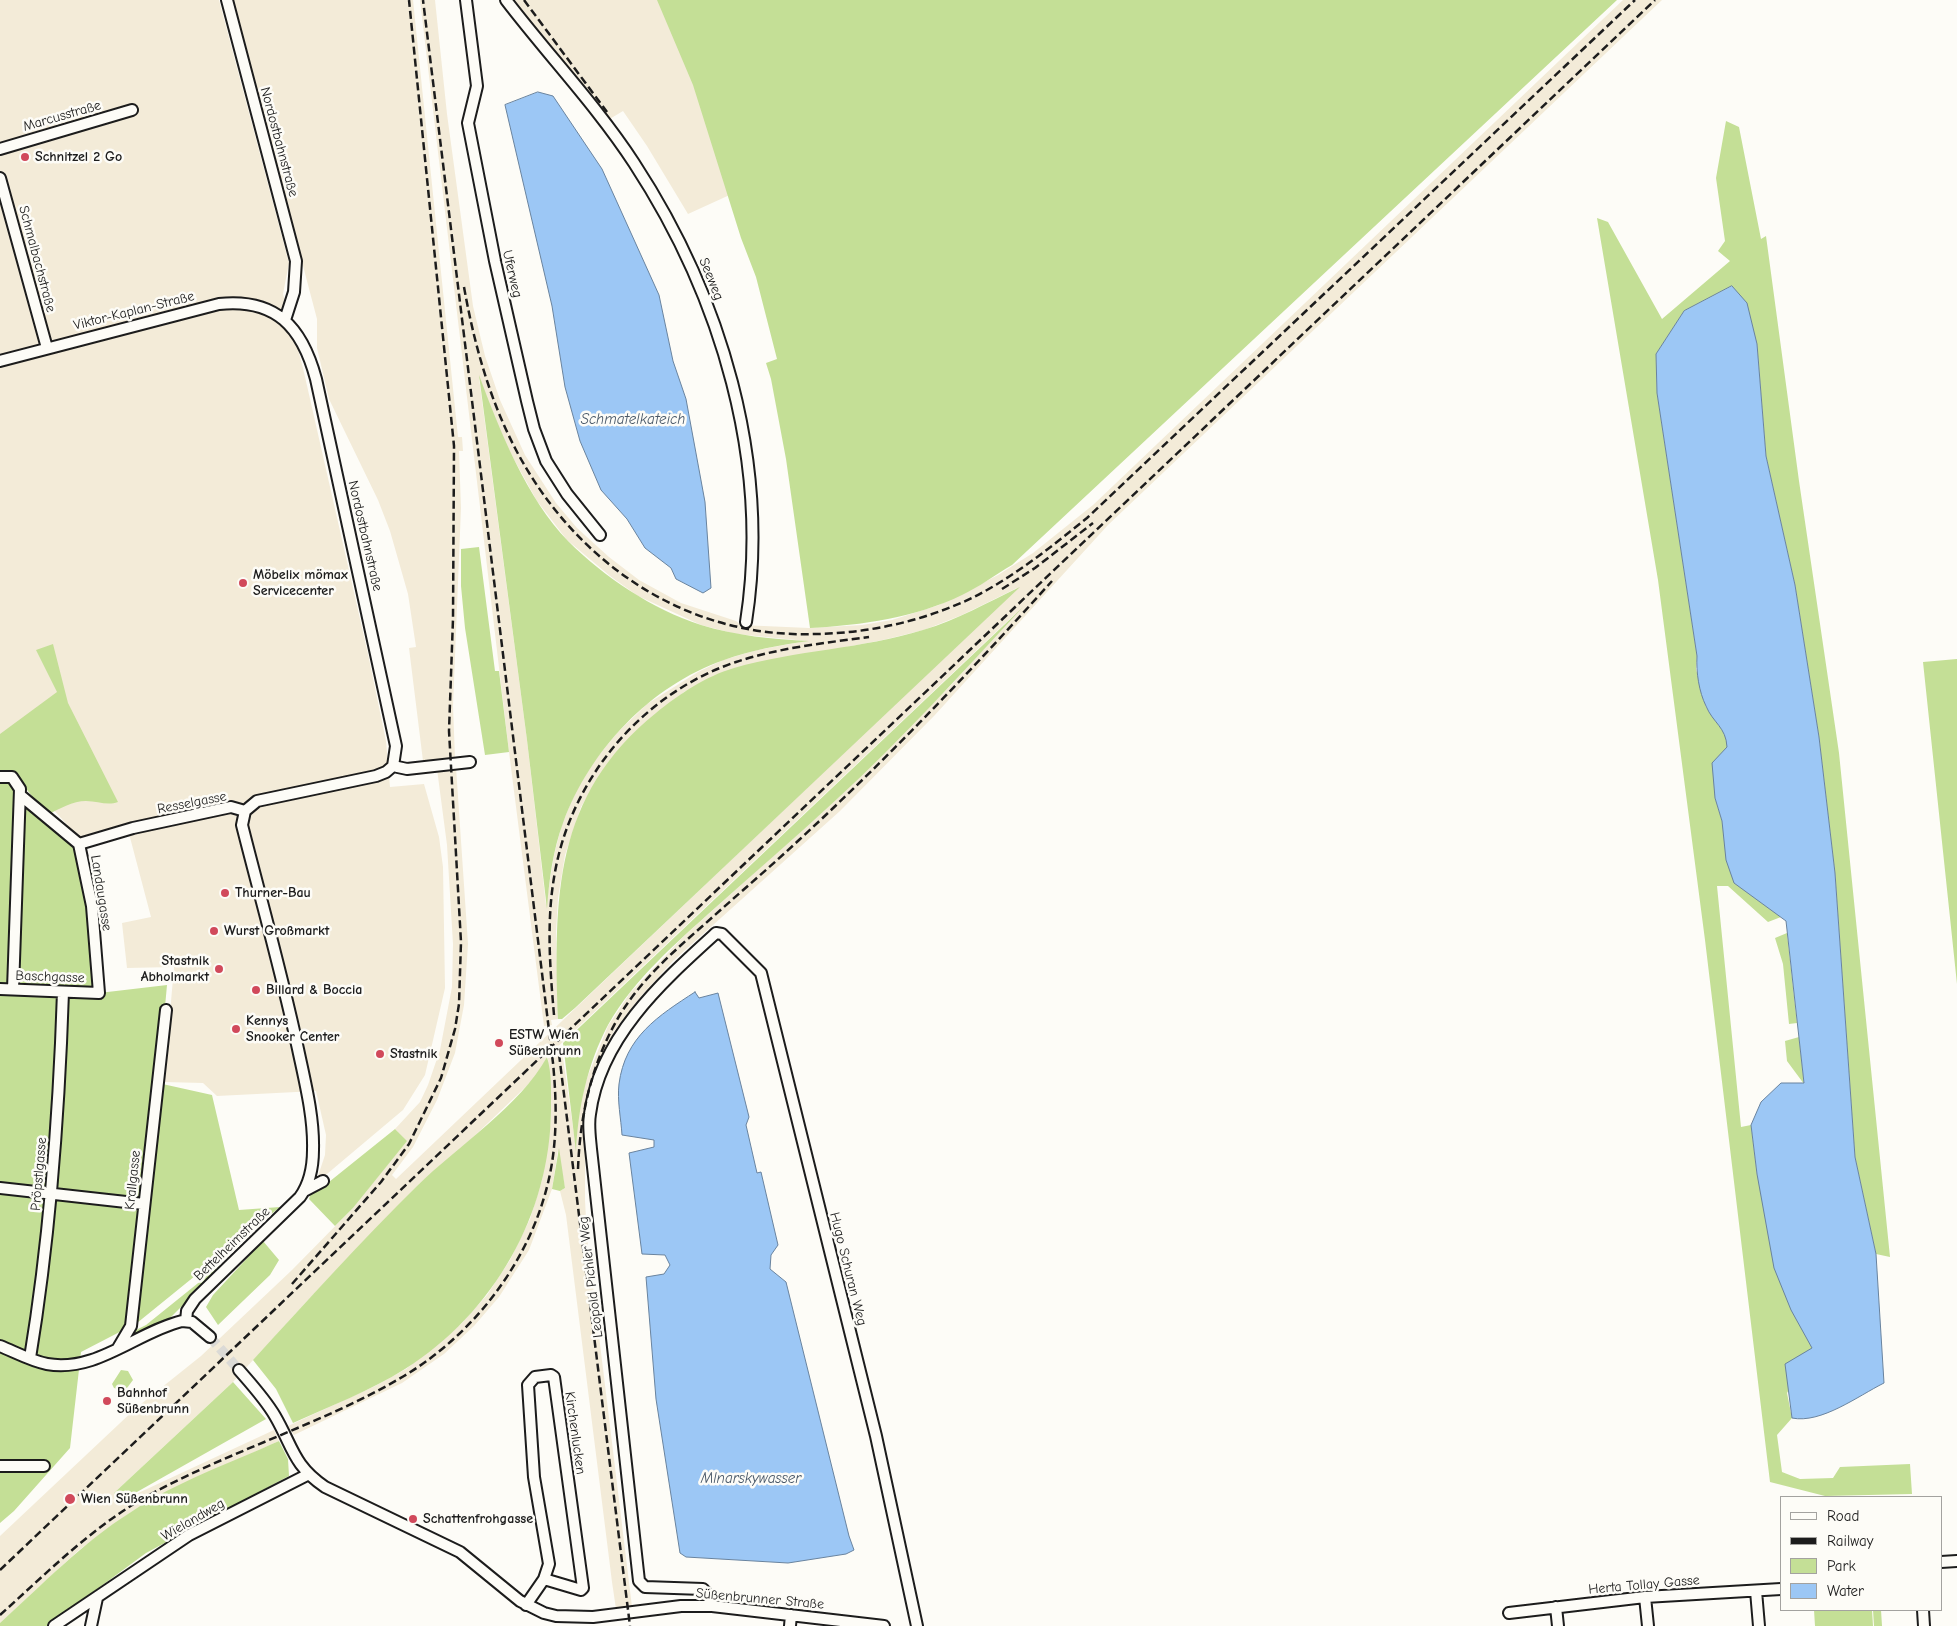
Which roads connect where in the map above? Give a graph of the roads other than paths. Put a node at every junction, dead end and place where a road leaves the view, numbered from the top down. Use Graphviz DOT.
graph roads {
  1 [pos="227,0"];
  2 [pos="466,0"];
  3 [pos="506,0"];
  4 [pos="132,110"];
  5 [pos="0,149"];
  6 [pos="0,178"];
  7 [pos="275,313"];
  8 [pos="285,320"];
  9 [pos="47,348"];
  10 [pos="0,361"];
  11 [pos="600,535"];
  12 [pos="746,622"];
  13 [pos="470,762"];
  14 [pos="393,766"];
  15 [pos="0,777"];
  16 [pos="20,795"];
  17 [pos="245,811"];
  18 [pos="79,844"];
  19 [pos="722,934"];
  20 [pos="0,989"];
  21 [pos="13,989"];
  22 [pos="62,992"];
  23 [pos="99,993"];
  24 [pos="166,1010"];
  25 [pos="323,1181"];
  26 [pos="0,1188"];
  27 [pos="304,1191"];
  28 [pos="53,1194"];
  29 [pos="144,1204"];
  30 [pos="186,1321"];
  31 [pos="210,1338"];
  32 [pos="0,1346"];
  33 [pos="118,1348"];
  34 [pos="30,1358"];
  35 [pos="239,1370"];
  36 [pos="0,1466"];
  37 [pos="44,1466"];
  38 [pos="308,1475"];
  39 [pos="1957,1560"];
  40 [pos="1942,1562"];
  41 [pos="544,1579"];
  42 [pos="1780,1589"];
  43 [pos="1756,1591"];
  44 [pos="1645,1597"];
  45 [pos="97,1598"];
  46 [pos="526,1605"];
  47 [pos="712,1606"];
  48 [pos="1556,1607"];
  49 [pos="1923,1611"];
  50 [pos="1509,1613"];
  51 [pos="558,1621"];
  52 [pos="790,1621"];
  53 [pos="54,1626"];
  54 [pos="91,1626"];
  55 [pos="884,1626"];
  56 [pos="917,1626"];
  57 [pos="1558,1626"];
  58 [pos="1648,1626"];
  59 [pos="1758,1626"];
  60 [pos="1924,1626"];
  1 -- 8 [label="street, Nordostbahnstraße"];
  2 -- 11 [label="street, Uferweg"];
  3 -- 12 [label="street, Seeweg"];
  4 -- 5 [label="street, Marcusstraße"];
  6 -- 9 [label="street, Schmalbachstraße"];
  7 -- 8 [label="street, Nordostbahnstraße"];
  7 -- 9 [label="street, Viktor-Kaplan-Straße"];
  8 -- 14 [label="street, Nordostbahnstraße"];
  9 -- 10 [label="street, Viktor-Kaplan-Straße"];
  13 -- 14 [label="street"];
  14 -- 17 [label="street, Resselgasse"];
  15 -- 16 [label="street, Landaugasse"];
  16 -- 18 [label="street, Landaugasse"];
  16 -- 21 [label="street"];
  17 -- 18 [label="street, Resselgasse"];
  17 -- 27 [label="street"];
  18 -- 23 [label="street, Landaugasse"];
  19 -- 47 [label="street, Leopold Pichler Weg"];
  19 -- 56 [label="street, Hugo Schuran Weg"];
  20 -- 21 [label="street, Baschgasse"];
  21 -- 22 [label="street, Baschgasse"];
  22 -- 23 [label="street, Baschgasse"];
  22 -- 28 [label="street, Pröpstlgasse"];
  24 -- 29 [label="street, Krallgasse"];
  25 -- 27 [label="street"];
  26 -- 28 [label="street"];
  27 -- 30 [label="street, Bettelheimstraße"];
  28 -- 29 [label="street"];
  28 -- 34 [label="street, Pröpstlgasse"];
  29 -- 33 [label="street, Krallgasse"];
  30 -- 31 [label="street"];
  30 -- 33 [label="street"];
  32 -- 34 [label="street"];
  33 -- 34 [label="street"];
  35 -- 38 [label="street"];
  36 -- 37 [label="street"];
  38 -- 45 [label="street, Wielandweg"];
  38 -- 46 [label="street"];
  39 -- 40 [label="street"];
  41 -- 41 [label="street, Kirchenlucken"];
  41 -- 46 [label="street, Kirchenlucken"];
  42 -- 43 [label="street, Herta Tollay Gasse"];
  43 -- 44 [label="street, Herta Tollay Gasse"];
  43 -- 59 [label="street"];
  44 -- 48 [label="street, Herta Tollay Gasse"];
  44 -- 58 [label="street"];
  45 -- 53 [label="street, Wielandweg"];
  45 -- 54 [label="street"];
  46 -- 51 [label="street"];
  47 -- 51 [label="street, Süßenbrunner Straße"];
  47 -- 52 [label="street, Süßenbrunner Straße"];
  48 -- 50 [label="street, Herta Tollay Gasse"];
  48 -- 57 [label="street"];
  49 -- 60 [label="street"];
  52 -- 55 [label="street, Süßenbrunner Straße"];
}
